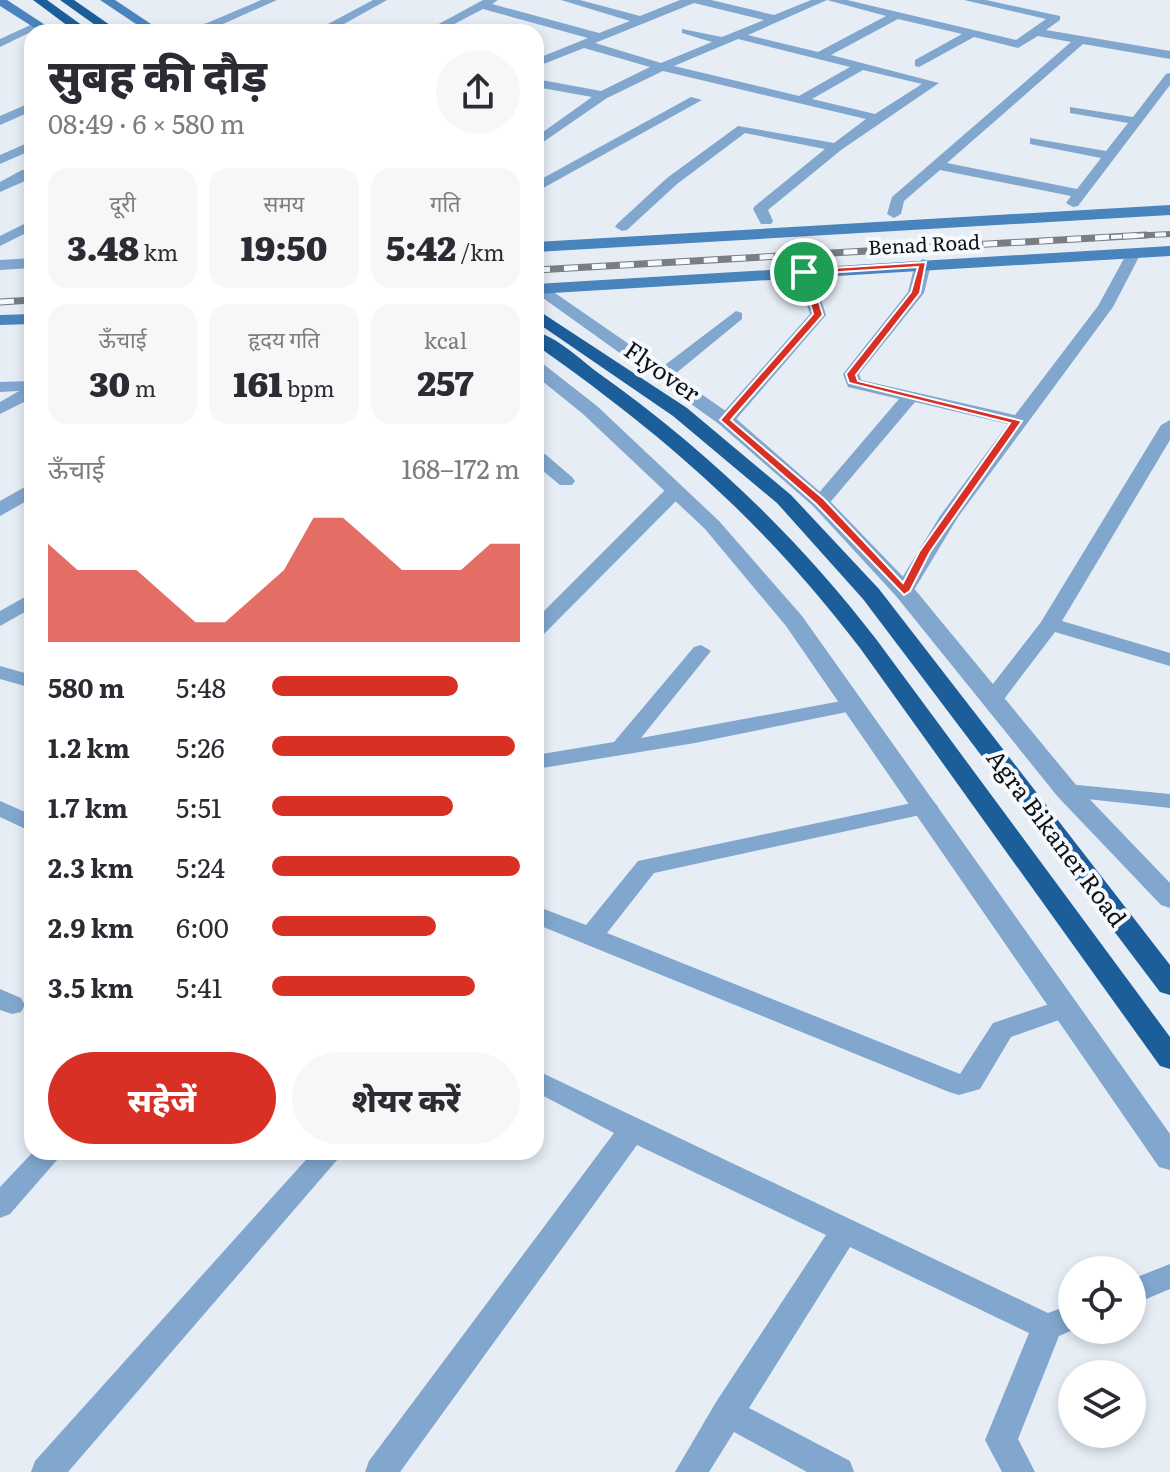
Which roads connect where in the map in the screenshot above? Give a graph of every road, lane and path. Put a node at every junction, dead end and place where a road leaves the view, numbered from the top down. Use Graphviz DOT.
graph roads {
  1 [pos="39,0"];
  2 [pos="66,0"];
  3 [pos="106,0"];
  4 [pos="271,0"];
  5 [pos="381,0"];
  6 [pos="567,0"];
  7 [pos="690,0"];
  8 [pos="697,0"];
  9 [pos="821,0"];
  10 [pos="833,0"];
  11 [pos="970,0"];
  12 [pos="1021,0"];
  13 [pos="0,1"];
  14 [pos="487,3"];
  15 [pos="1009,8"];
  16 [pos="896,15"];
  17 [pos="775,19"];
  18 [pos="641,20"];
  19 [pos="36,24"];
  20 [pos="74,24"];
  21 [pos="102,24"];
  22 [pos="144,24"];
  23 [pos="215,24"];
  24 [pos="337,24"];
  25 [pos="448,24"];
  26 [pos="686,31"];
  27 [pos="1036,32"];
  28 [pos="973,33"];
  29 [pos="24,35"];
  30 [pos="599,37"];
  31 [pos="729,38"];
  32 [pos="1080,40"];
  33 [pos="0,43"];
  34 [pos="581,43"];
  35 [pos="1170,55"];
  36 [pos="819,56"];
  37 [pos="544,58"];
  38 [pos="919,63"];
  39 [pos="862,65"];
  40 [pos="662,67"];
  41 [pos="1170,77"];
  42 [pos="544,84"];
  43 [pos="603,95"];
  44 [pos="803,99"];
  45 [pos="696,100"];
  46 [pos="1075,110"];
  47 [pos="24,111"];
  48 [pos="877,118"];
  49 [pos="0,121"];
  50 [pos="1136,121"];
  51 [pos="544,137"];
  52 [pos="1035,141"];
  53 [pos="836,147"];
  54 [pos="24,149"];
  55 [pos="1108,155"];
  56 [pos="0,160"];
  57 [pos="937,165"];
  58 [pos="0,167"];
  59 [pos="24,173"];
  60 [pos="24,177"];
  61 [pos="544,184"];
  62 [pos="0,188"];
  63 [pos="1170,196"];
  64 [pos="1076,198"];
  65 [pos="1170,210"];
  66 [pos="894,214"];
  67 [pos="766,221"];
  68 [pos="622,227"];
  69 [pos="24,228"];
  70 [pos="544,232"];
  71 [pos="0,242"];
  72 [pos="544,247"];
  73 [pos="1170,251"];
  74 [pos="1134,253"];
  75 [pos="24,264"];
  76 [pos="923,264"];
  77 [pos="0,265"];
  78 [pos="804,272"];
  79 [pos="24,278"];
  80 [pos="0,279"];
  81 [pos="544,290"];
  82 [pos="544,294"];
  83 [pos="736,316"];
  84 [pos="24,319"];
  85 [pos="544,319"];
  86 [pos="0,320"];
  87 [pos="544,343"];
  88 [pos="544,373"];
  89 [pos="663,375"];
  90 [pos="0,387"];
  91 [pos="24,388"];
  92 [pos="24,393"];
  93 [pos="911,396"];
  94 [pos="0,409"];
  95 [pos="726,420"];
  96 [pos="1017,421"];
  97 [pos="1170,425"];
  98 [pos="544,464"];
  99 [pos="566,481"];
  100 [pos="676,490"];
  101 [pos="24,494"];
  102 [pos="820,502"];
  103 [pos="0,510"];
  104 [pos="904,591"];
  105 [pos="24,604"];
  106 [pos="0,620"];
  107 [pos="544,623"];
  108 [pos="1050,624"];
  109 [pos="701,651"];
  110 [pos="1170,660"];
  111 [pos="0,672"];
  112 [pos="24,680"];
  113 [pos="945,690"];
  114 [pos="993,698"];
  115 [pos="852,705"];
  116 [pos="621,748"];
  117 [pos="544,761"];
  118 [pos="1067,791"];
  119 [pos="1170,801"];
  120 [pos="926,807"];
  121 [pos="0,808"];
  122 [pos="24,820"];
  123 [pos="1170,899"];
  124 [pos="544,917"];
  125 [pos="591,936"];
  126 [pos="1170,985"];
  127 [pos="1064,1008"];
  128 [pos="1170,1058"];
  129 [pos="544,1084"];
  130 [pos="632,1130"];
  131 [pos="1170,1158"];
  132 [pos="43,1160"];
  133 [pos="323,1160"];
  134 [pos="0,1206"];
  135 [pos="845,1230"];
  136 [pos="1170,1276"];
  137 [pos="1146,1286"];
  138 [pos="1058,1321"];
  139 [pos="1058,1326"];
  140 [pos="727,1412"];
  141 [pos="47,1472"];
  142 [pos="381,1472"];
  143 [pos="691,1472"];
  144 [pos="838,1472"];
  145 [pos="1019,1472"];
  1 -- 20 [label="highway"];
  2 -- 21 [label="highway"];
  3 -- 22 [label="main road"];
  4 -- 23 [label="street"];
  5 -- 24 [label="street"];
  6 -- 18 [label="street"];
  7 -- 18 [label="street"];
  8 -- 17 [label="street"];
  9 -- 17 [label="street"];
  10 -- 16 [label="street"];
  11 -- 15 [label="street"];
  12 -- 15 [label="street"];
  13 -- 19 [label="main road"];
  14 -- 25 [label="street"];
  14 -- 30 [label="street"];
  15 -- 27 [label="street"];
  16 -- 28 [label="street"];
  16 -- 36 [label="street"];
  17 -- 31 [label="street"];
  18 -- 30 [label="street"];
  26 -- 31 [label="street"];
  27 -- 28 [label="street"];
  27 -- 32 [label="street"];
  28 -- 38 [label="street"];
  29 -- 33 [label="street"];
  30 -- 34 [label="street"];
  31 -- 36 [label="street"];
  31 -- 40 [label="street"];
  32 -- 35 [label="street"];
  32 -- 57 [label="street"];
  34 -- 37 [label="street"];
  34 -- 40 [label="street"];
  36 -- 39 [label="street"];
  39 -- 44 [label="street"];
  39 -- 48 [label="street"];
  40 -- 43 [label="street"];
  40 -- 44 [label="street"];
  41 -- 50 [label="street"];
  42 -- 43 [label="street"];
  43 -- 51 [label="street"];
  44 -- 48 [label="street"];
  45 -- 61 [label="street"];
  46 -- 50 [label="street"];
  47 -- 49 [label="street"];
  48 -- 53 [label="street"];
  50 -- 55 [label="street"];
  52 -- 55 [label="street"];
  53 -- 67 [label="street"];
  53 -- 68 [label="street"];
  54 -- 56 [label="street"];
  55 -- 64 [label="street"];
  57 -- 64 [label="street"];
  57 -- 66 [label="street"];
  58 -- 59 [label="street"];
  60 -- 62 [label="street"];
  63 -- 64 [label="main road"];
  64 -- 66 [label="main road"];
  65 -- 72 [label="main road"];
  66 -- 67 [label="main road"];
  67 -- 68 [label="main road"];
  68 -- 70 [label="main road"];
  69 -- 71 [label="street"];
  73 -- 74 [label="main road, Benad Road"];
  74 -- 76 [label="main road, Benad Road"];
  74 -- 96 [label="street"];
  75 -- 77 [label="street"];
  76 -- 78 [label="main road, Benad Road"];
  76 -- 93 [label="street"];
  78 -- 81 [label="main road, Benad Road"];
  78 -- 95 [label="street"];
  79 -- 80 [label="street"];
  82 -- 89 [label="street"];
  83 -- 89 [label="street"];
  84 -- 86 [label="main road"];
  85 -- 113 [label="highway, Flyover"];
  87 -- 128 [label="highway, Flyover"];
  88 -- 100 [label="street"];
  89 -- 95 [label="street"];
  90 -- 91 [label="street"];
  92 -- 94 [label="street"];
  93 -- 96 [label="street"];
  93 -- 102 [label="street"];
  95 -- 102 [label="street"];
  96 -- 104 [label="street"];
  97 -- 108 [label="street"];
  98 -- 99 [label="street"];
  100 -- 107 [label="street"];
  100 -- 115 [label="street"];
  101 -- 103 [label="street"];
  102 -- 104 [label="street"];
  104 -- 114 [label="street"];
  105 -- 106 [label="street"];
  108 -- 110 [label="street"];
  108 -- 114 [label="street"];
  109 -- 116 [label="street"];
  111 -- 112 [label="street"];
  113 -- 126 [label="highway, Agra Bikaner Road"];
  114 -- 118 [label="street"];
  115 -- 116 [label="street"];
  115 -- 120 [label="street"];
  116 -- 117 [label="street"];
  118 -- 119 [label="street"];
  118 -- 123 [label="street"];
  120 -- 125 [label="street"];
  120 -- 127 [label="street"];
  121 -- 122 [label="street"];
  124 -- 125 [label="street"];
  125 -- 127 [label="street"];
  127 -- 131 [label="street"];
  129 -- 130 [label="street"];
  130 -- 135 [label="street"];
  130 -- 142 [label="street"];
  132 -- 134 [label="street"];
  133 -- 141 [label="street"];
  135 -- 138 [label="street"];
  135 -- 140 [label="street"];
  136 -- 137 [label="street"];
  139 -- 145 [label="street"];
  140 -- 143 [label="street"];
  140 -- 144 [label="street"];
}
